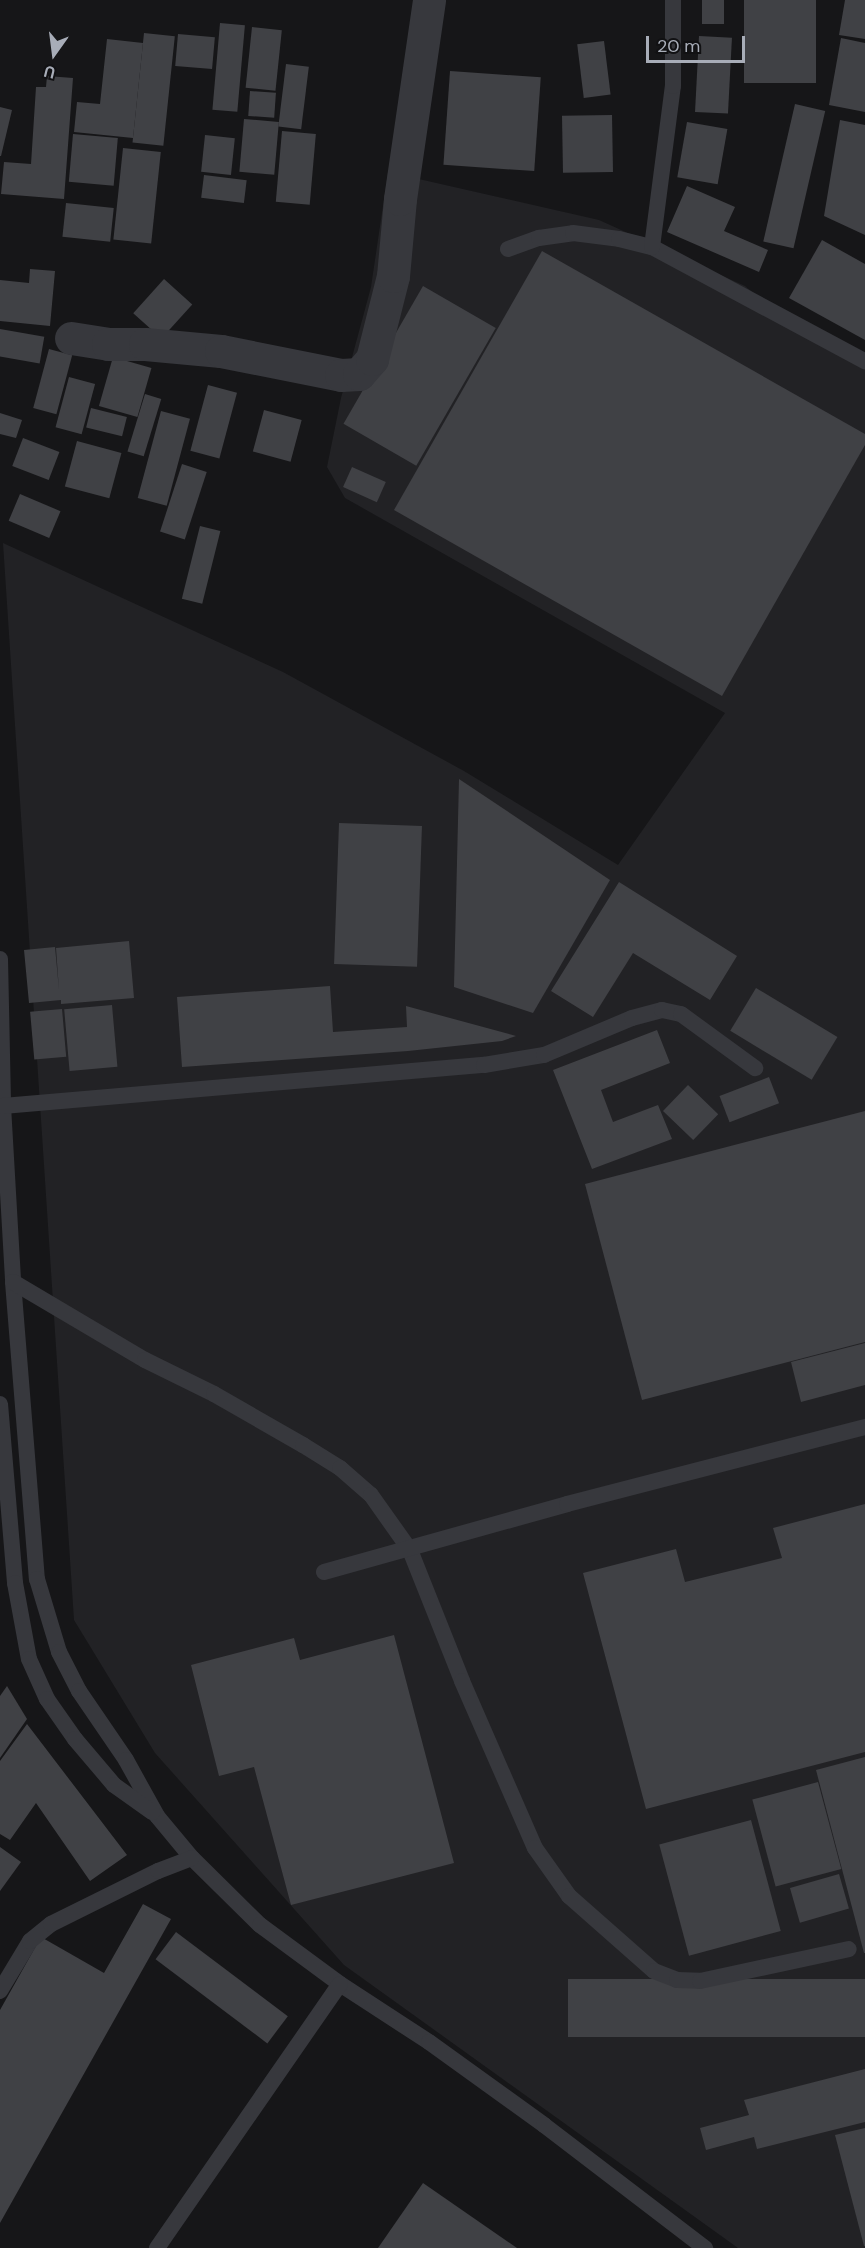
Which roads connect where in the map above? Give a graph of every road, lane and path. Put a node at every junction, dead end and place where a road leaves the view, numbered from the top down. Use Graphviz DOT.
graph roads {
  1 [pos="429,0"];
  2 [pos="673,0"];
  3 [pos="652,247"];
  4 [pos="508,249"];
  5 [pos="71,338"];
  6 [pos="865,361"];
  7 [pos="0,958"];
  8 [pos="755,1068"];
  9 [pos="3,1106"];
  10 [pos="4,1197"];
  11 [pos="13,1282"];
  12 [pos="0,1404"];
  13 [pos="865,1427"];
  14 [pos="410,1550"];
  15 [pos="324,1572"];
  16 [pos="37,1579"];
  17 [pos="8,1585"];
  18 [pos="157,1816"];
  19 [pos="192,1858"];
  20 [pos="849,1949"];
  21 [pos="340,1984"];
  22 [pos="0,1991"];
  23 [pos="696,2245"];
  24 [pos="158,2248"];
  1 -- 5 [label="street"];
  2 -- 3 [label="lane"];
  3 -- 4 [label="lane"];
  3 -- 6 [label="lane"];
  7 -- 9 [label="lane"];
  8 -- 9 [label="lane"];
  9 -- 10 [label="lane"];
  10 -- 11 [label="lane"];
  11 -- 14 [label="lane"];
  11 -- 16 [label="lane"];
  12 -- 17 [label="lane"];
  13 -- 14 [label="lane"];
  14 -- 15 [label="lane"];
  14 -- 20 [label="lane"];
  16 -- 17 [label="lane"];
  16 -- 18 [label="lane"];
  17 -- 18 [label="lane"];
  18 -- 19 [label="lane"];
  19 -- 21 [label="lane"];
  19 -- 22 [label="lane"];
  21 -- 23 [label="lane"];
  21 -- 24 [label="lane"];
}
